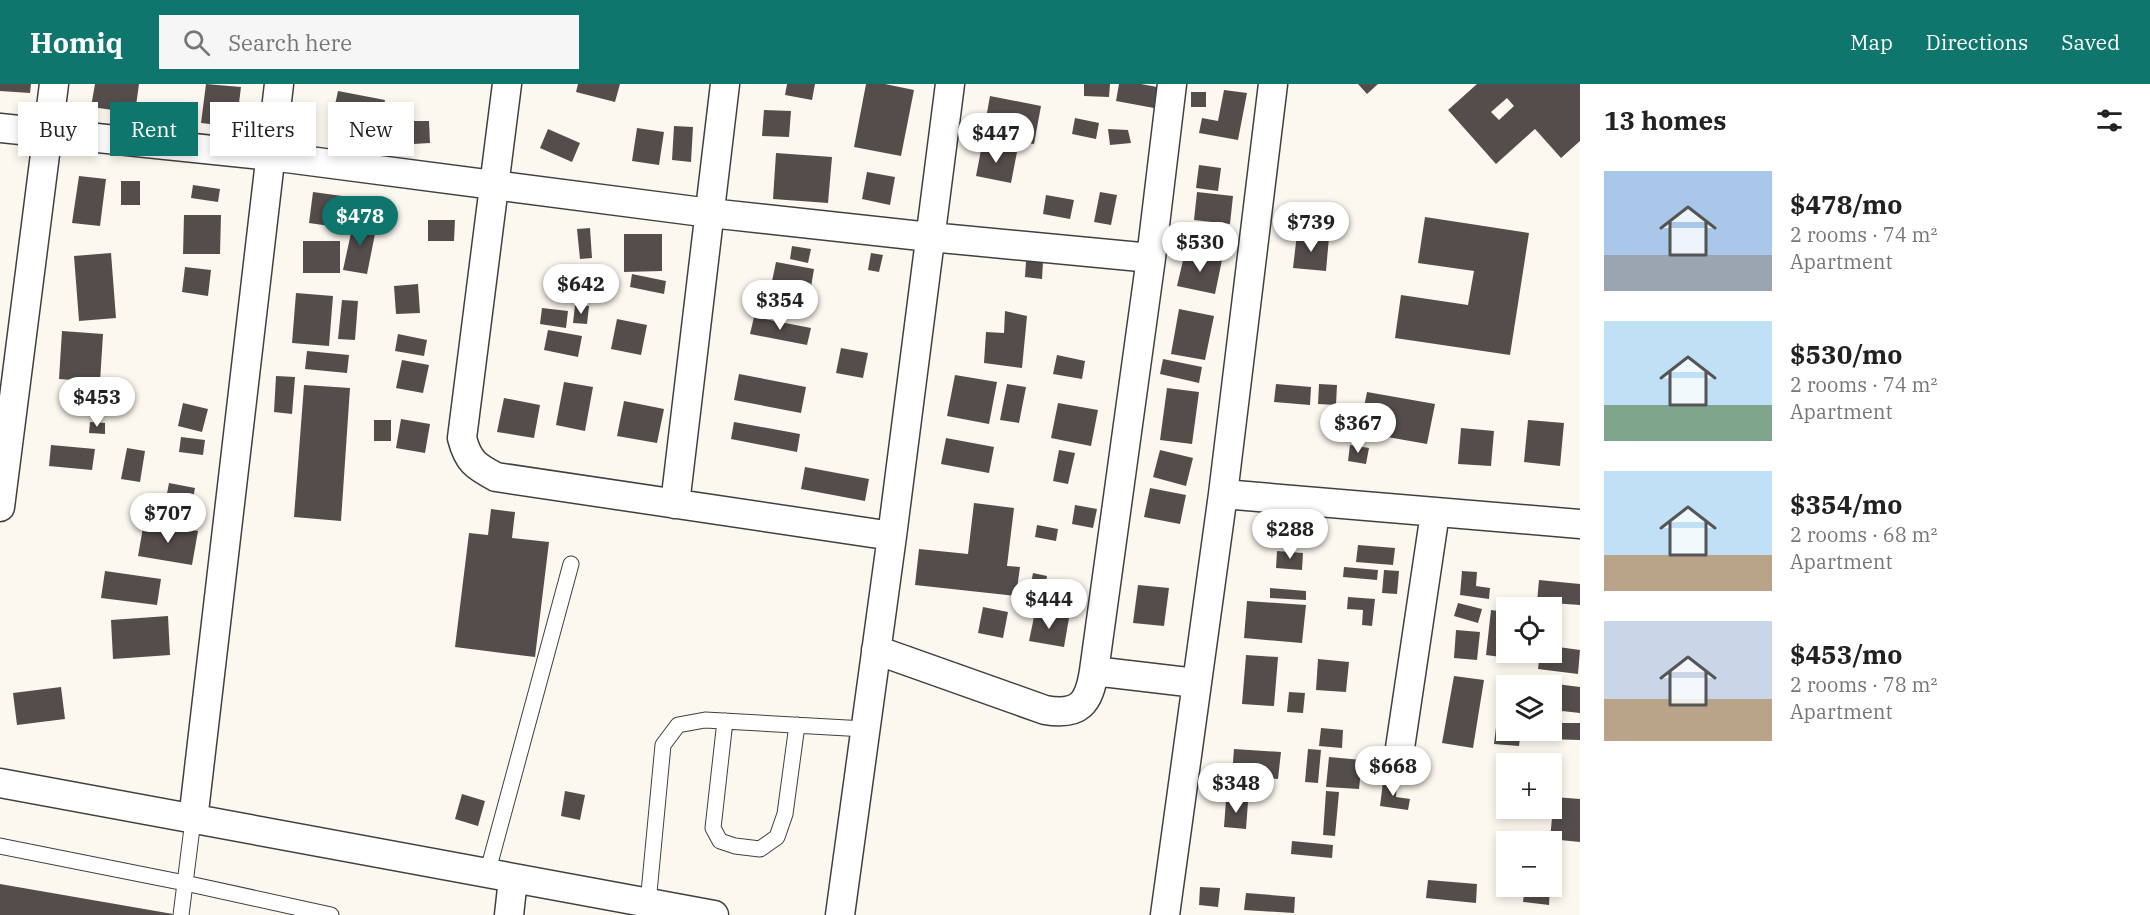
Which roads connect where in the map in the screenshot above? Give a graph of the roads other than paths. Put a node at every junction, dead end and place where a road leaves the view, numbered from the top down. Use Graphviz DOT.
graph roads {
  1 [pos="54,84"];
  2 [pos="279,84"];
  3 [pos="507,84"];
  4 [pos="724,84"];
  5 [pos="950,84"];
  6 [pos="1172,84"];
  7 [pos="1273,84"];
  8 [pos="52,102"];
  9 [pos="277,102"];
  10 [pos="0,128"];
  11 [pos="18,130"];
  12 [pos="98,139"];
  13 [pos="210,150"];
  14 [pos="45,156"];
  15 [pos="271,156"];
  16 [pos="494,186"];
  17 [pos="710,213"];
  18 [pos="930,237"];
  19 [pos="1151,258"];
  20 [pos="1222,494"];
  21 [pos="675,504"];
  22 [pos="0,507"];
  23 [pos="1435,513"];
  24 [pos="1580,524"];
  25 [pos="892,536"];
  26 [pos="572,564"];
  27 [pos="876,650"];
  28 [pos="1094,671"];
  29 [pos="1196,683"];
  30 [pos="725,721"];
  31 [pos="797,725"];
  32 [pos="865,729"];
  33 [pos="1400,748"];
  34 [pos="0,783"];
  35 [pos="193,820"];
  36 [pos="0,846"];
  37 [pos="500,877"];
  38 [pos="185,883"];
  39 [pos="648,903"];
  40 [pos="181,915"];
  41 [pos="332,915"];
  42 [pos="509,915"];
  43 [pos="714,915"];
  44 [pos="840,915"];
  45 [pos="1165,915"];
  1 -- 8 [label="street"];
  2 -- 9 [label="street"];
  3 -- 16 [label="street"];
  4 -- 17 [label="street"];
  5 -- 18 [label="street"];
  6 -- 19 [label="street"];
  7 -- 20 [label="street"];
  10 -- 11 [label="street"];
  12 -- 13 [label="street"];
  14 -- 22 [label="street"];
  15 -- 16 [label="street"];
  15 -- 35 [label="street"];
  16 -- 17 [label="street"];
  16 -- 21 [label="street"];
  17 -- 18 [label="street"];
  17 -- 21 [label="street"];
  18 -- 19 [label="street"];
  18 -- 25 [label="street"];
  19 -- 28 [label="street"];
  20 -- 23 [label="street"];
  20 -- 29 [label="street"];
  21 -- 25 [label="street"];
  23 -- 24 [label="street"];
  23 -- 33 [label="street"];
  25 -- 27 [label="street"];
  26 -- 37 [label="lane"];
  27 -- 28 [label="street"];
  27 -- 32 [label="street"];
  28 -- 29 [label="street"];
  29 -- 45 [label="street"];
  30 -- 31 [label="lane"];
  30 -- 31 [label="lane"];
  30 -- 39 [label="lane"];
  31 -- 32 [label="lane"];
  32 -- 44 [label="street"];
  34 -- 35 [label="street"];
  35 -- 37 [label="street"];
  35 -- 38 [label="lane"];
  36 -- 38 [label="lane"];
  37 -- 39 [label="street"];
  37 -- 42 [label="street"];
  38 -- 40 [label="lane"];
  38 -- 41 [label="lane"];
  39 -- 43 [label="street"];
}
